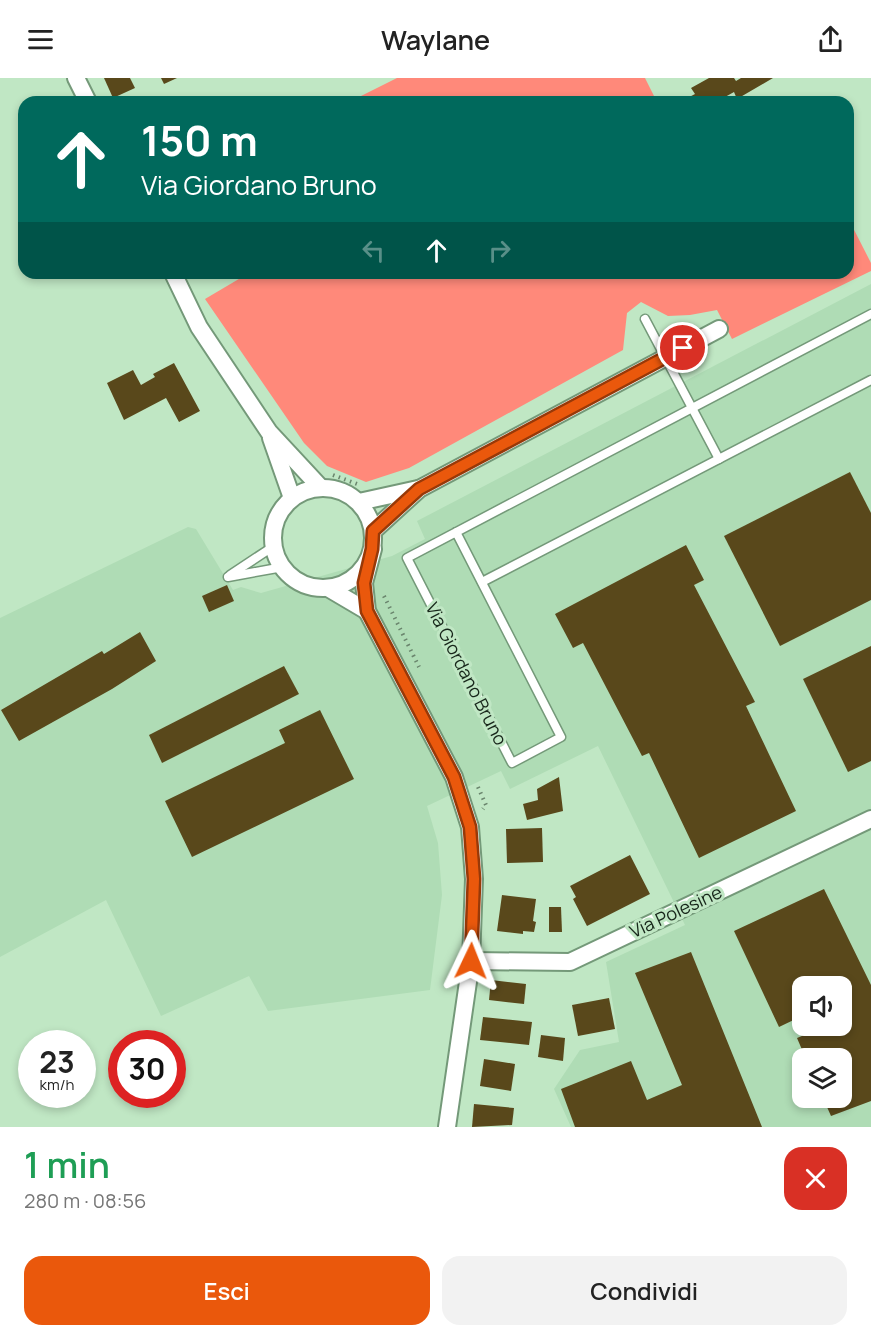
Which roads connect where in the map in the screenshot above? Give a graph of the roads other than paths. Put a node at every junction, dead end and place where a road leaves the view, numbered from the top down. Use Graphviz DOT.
graph roads {
  1 [pos="76,78"];
  2 [pos="85,96"];
  3 [pos="176,279"];
  4 [pos="871,314"];
  5 [pos="645,319"];
  6 [pos="719,329"];
  7 [pos="665,357"];
  8 [pos="871,380"];
  9 [pos="692,407"];
  10 [pos="269,432"];
  11 [pos="719,459"];
  12 [pos="322,479"];
  13 [pos="419,489"];
  14 [pos="292,498"];
  15 [pos="359,502"];
  16 [pos="373,531"];
  17 [pos="456,532"];
  18 [pos="274,546"];
  19 [pos="372,549"];
  20 [pos="283,567"];
  21 [pos="482,582"];
  22 [pos="328,588"];
  23 [pos="367,611"];
  24 [pos="871,819"];
  25 [pos="471,961"];
  26 [pos="447,1127"];
  1 -- 2 [label="street"];
  3 -- 10 [label="street"];
  4 -- 9 [label="lane, Via Giordano Bruno"];
  5 -- 7 [label="lane"];
  6 -- 7 [label="street"];
  7 -- 9 [label="lane"];
  7 -- 13 [label="street"];
  8 -- 11 [label="lane"];
  9 -- 11 [label="lane"];
  9 -- 17 [label="lane, Via Giordano Bruno"];
  10 -- 12 [label="street"];
  10 -- 14 [label="street"];
  11 -- 21 [label="lane"];
  12 -- 14 [label="street"];
  12 -- 15 [label="street"];
  13 -- 15 [label="street"];
  13 -- 16 [label="street"];
  14 -- 18 [label="street"];
  15 -- 16 [label="street"];
  16 -- 19 [label="street"];
  17 -- 21 [label="lane, Via Giordano Bruno"];
  17 -- 21 [label="lane, Via Giordano Bruno"];
  18 -- 20 [label="street"];
  18 -- 20 [label="lane"];
  19 -- 22 [label="street"];
  19 -- 23 [label="street"];
  20 -- 22 [label="street"];
  22 -- 23 [label="street"];
  23 -- 25 [label="street"];
  24 -- 25 [label="street, Via Polesine"];
  25 -- 26 [label="street"];
}
